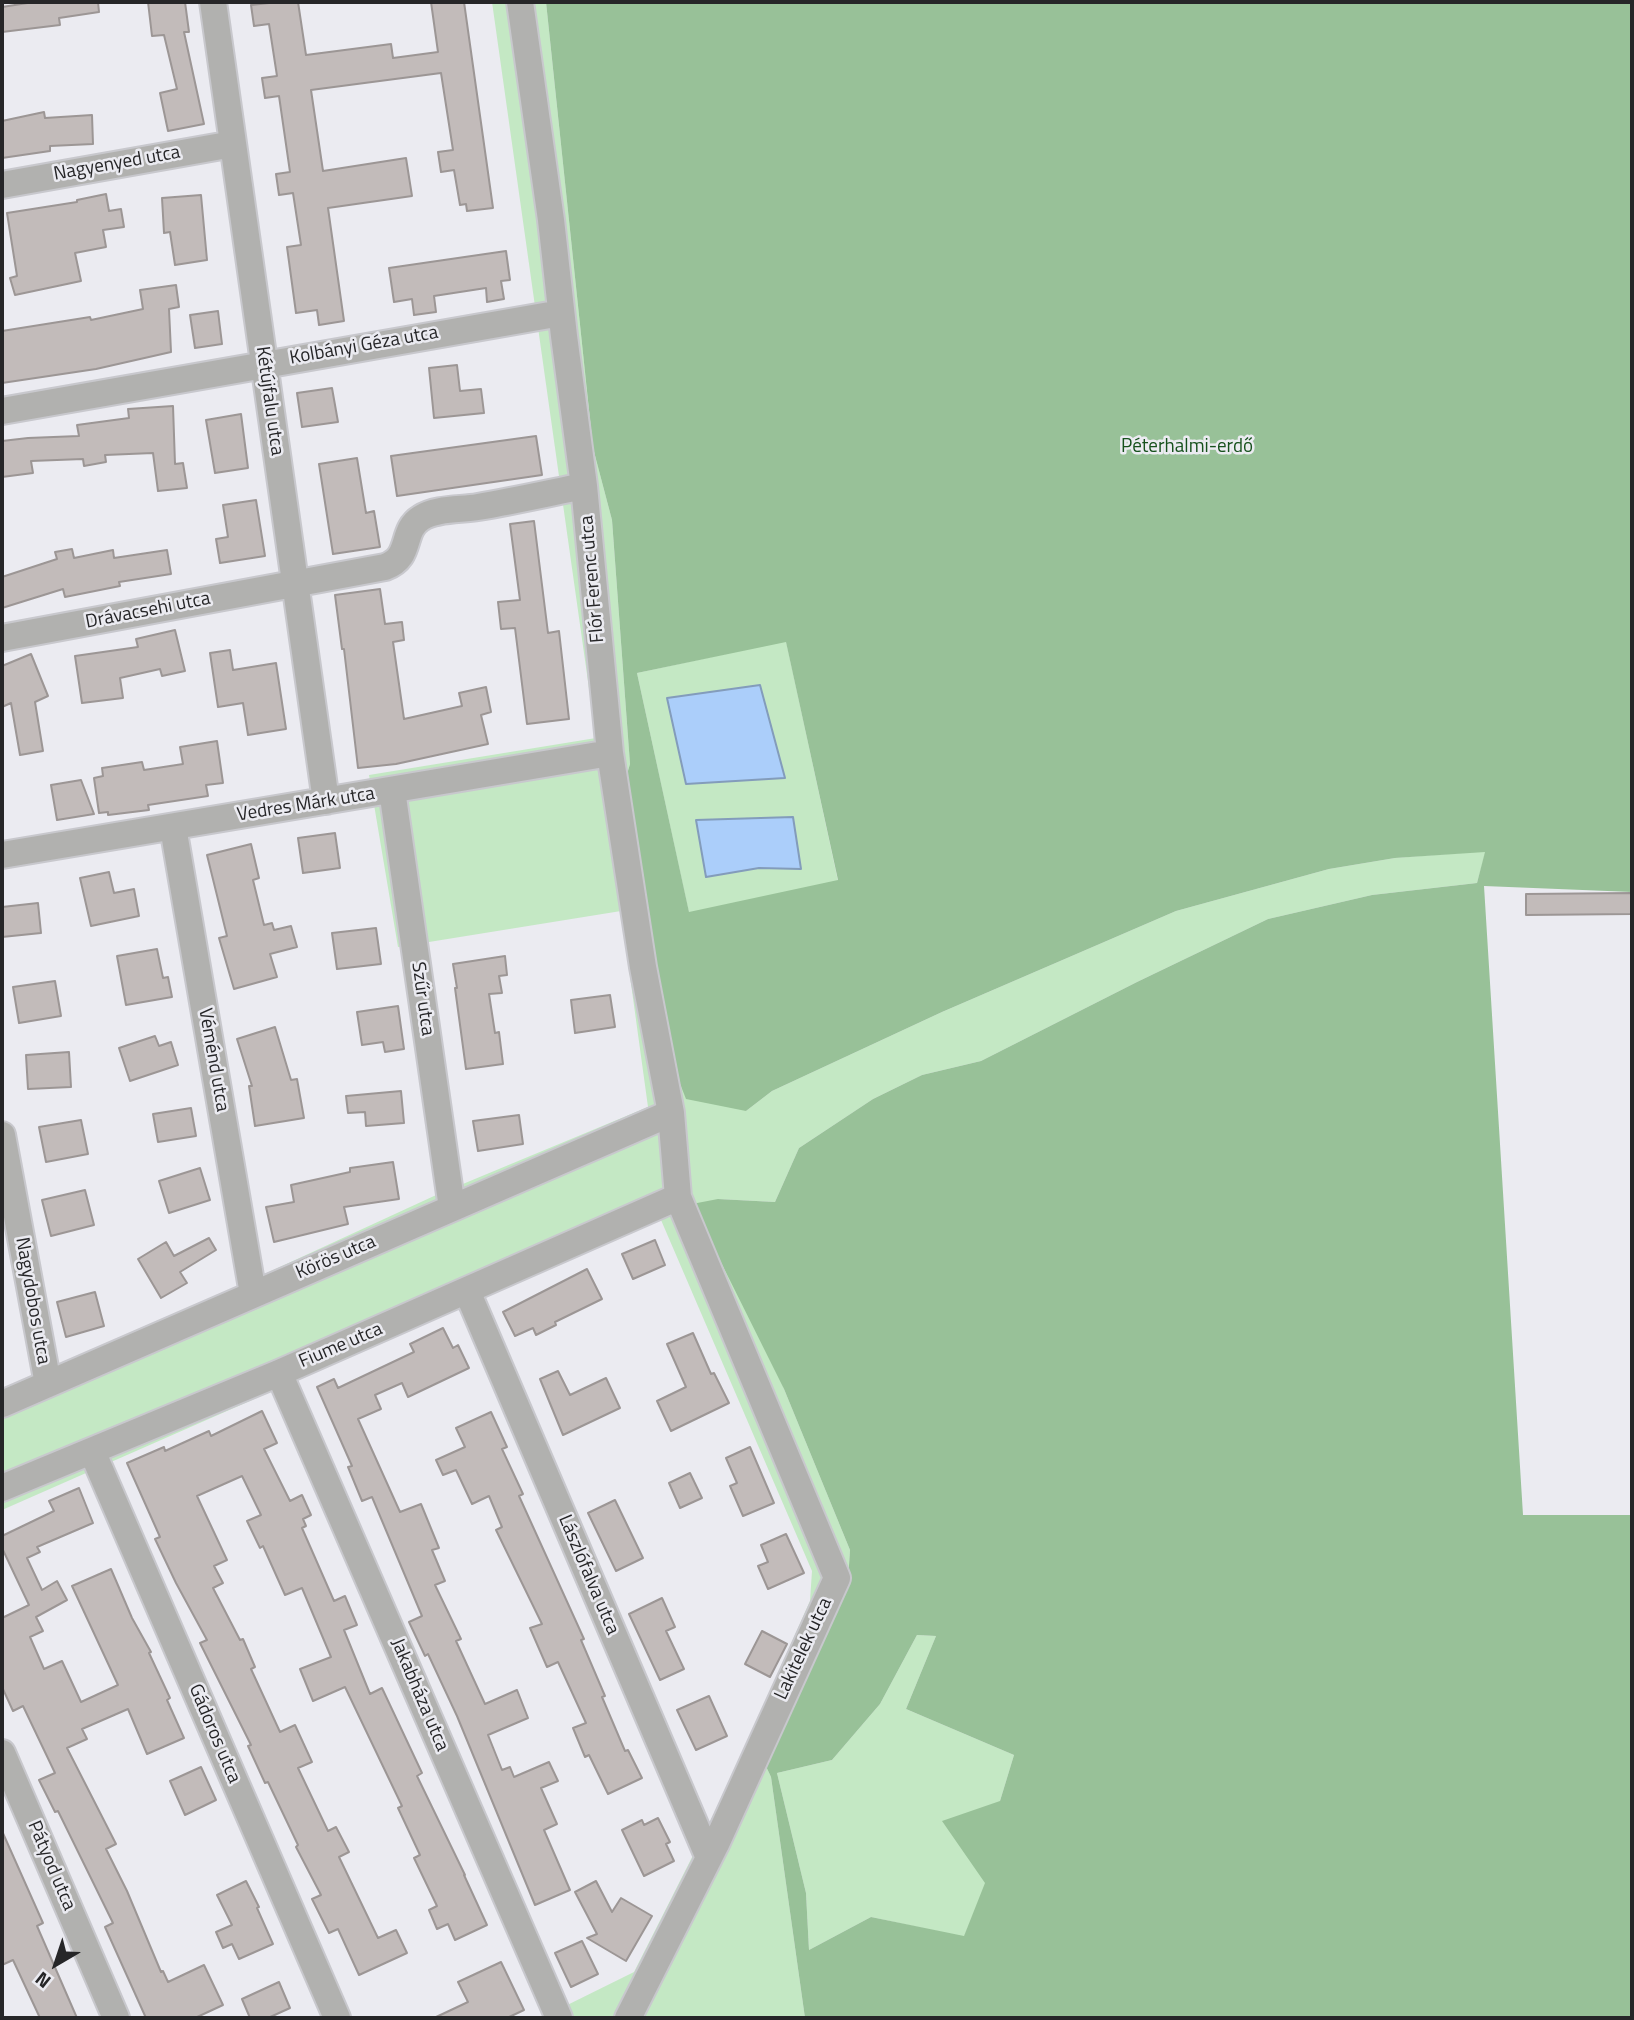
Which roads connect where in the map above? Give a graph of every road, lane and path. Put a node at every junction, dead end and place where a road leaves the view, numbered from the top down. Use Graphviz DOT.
graph roads {
  1 [pos="213,2"];
  2 [pos="520,2"];
  3 [pos="233,144"];
  4 [pos="2,185"];
  5 [pos="561,313"];
  6 [pos="264,364"];
  7 [pos="2,411"];
  8 [pos="584,486"];
  9 [pos="295,583"];
  10 [pos="2,638"];
  11 [pos="610,753"];
  12 [pos="392,790"];
  13 [pos="326,801"];
  14 [pos="173,827"];
  15 [pos="2,855"];
  16 [pos="671,1113"];
  17 [pos="2,1135"];
  18 [pos="676,1154"];
  19 [pos="678,1197"];
  20 [pos="452,1208"];
  21 [pos="467,1291"];
  22 [pos="253,1294"];
  23 [pos="279,1373"];
  24 [pos="48,1384"];
  25 [pos="2,1404"];
  26 [pos="92,1451"];
  27 [pos="2,1488"];
  28 [pos="2,1753"];
  29 [pos="709,1858"];
  30 [pos="116,2018"];
  31 [pos="337,2018"];
  32 [pos="559,2018"];
  33 [pos="628,2018"];
  1 -- 3 [label="street, Kétújfalu utca"];
  2 -- 5 [label="street, Flór Ferenc utca"];
  3 -- 4 [label="street, Nagyenyed utca"];
  3 -- 6 [label="street, Kétújfalu utca"];
  5 -- 6 [label="street, Kolbányi Géza utca"];
  5 -- 8 [label="street, Flór Ferenc utca"];
  6 -- 7 [label="street, Kolbányi Géza utca"];
  6 -- 9 [label="street, Kétújfalu utca"];
  8 -- 9 [label="street, Drávacsehi utca"];
  8 -- 11 [label="street, Flór Ferenc utca"];
  9 -- 10 [label="street, Drávacsehi utca"];
  9 -- 13 [label="street, Kétújfalu utca"];
  11 -- 12 [label="street, Vedres Márk utca"];
  11 -- 16 [label="street, Flór Ferenc utca"];
  12 -- 13 [label="street, Vedres Márk utca"];
  12 -- 20 [label="street, Szűr utca"];
  13 -- 14 [label="street, Vedres Márk utca"];
  14 -- 15 [label="street, Vedres Márk utca"];
  14 -- 22 [label="street, Véménd utca"];
  16 -- 18 [label="street, Flór Ferenc utca"];
  16 -- 20 [label="street, Körös utca"];
  17 -- 24 [label="street, Nagydobos utca"];
  18 -- 19 [label="street, Lakitelek utca"];
  19 -- 21 [label="street, Fiume utca"];
  19 -- 29 [label="street, Lakitelek utca"];
  20 -- 22 [label="street, Körös utca"];
  21 -- 23 [label="street, Fiume utca"];
  21 -- 29 [label="street, Lászlófalva utca"];
  22 -- 24 [label="street, Körös utca"];
  23 -- 26 [label="street, Fiume utca"];
  23 -- 32 [label="street, Jakabháza utca"];
  24 -- 25 [label="street, Körös utca"];
  26 -- 27 [label="street, Fiume utca"];
  26 -- 31 [label="street, Gádoros utca"];
  28 -- 30 [label="street, Pátyod utca"];
  29 -- 33 [label="street, Lakitelek utca"];
}
